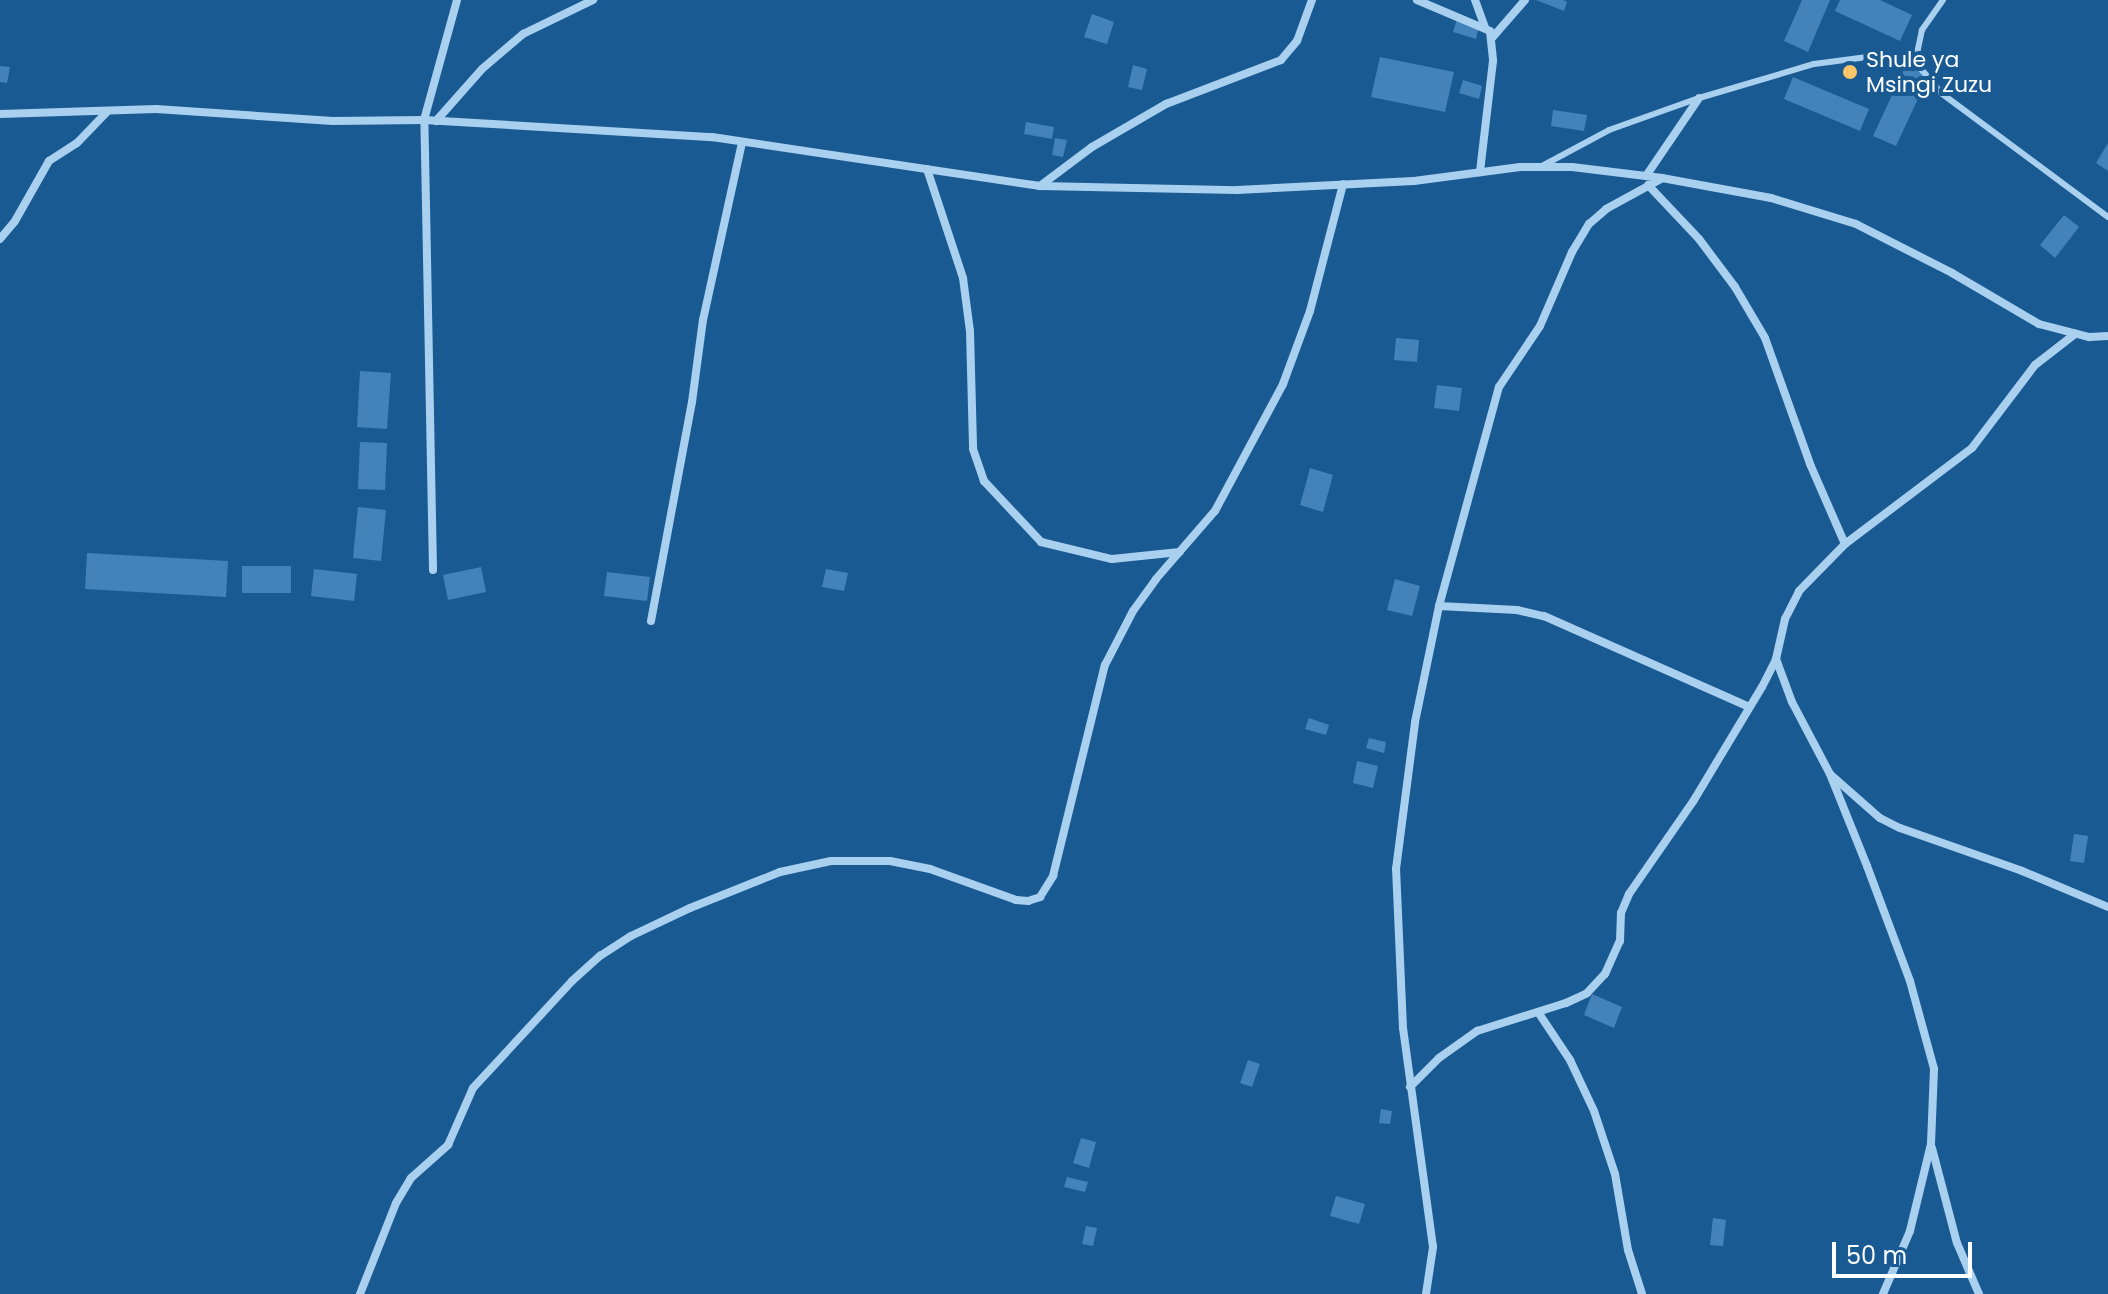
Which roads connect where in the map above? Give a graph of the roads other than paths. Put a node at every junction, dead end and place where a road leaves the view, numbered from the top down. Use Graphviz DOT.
graph roads {
  1 [pos="457,0"];
  2 [pos="593,0"];
  3 [pos="1312,0"];
  4 [pos="1417,0"];
  5 [pos="1475,0"];
  6 [pos="1525,0"];
  7 [pos="1943,0"];
  8 [pos="1485,28"];
  9 [pos="1492,38"];
  10 [pos="1882,55"];
  11 [pos="1699,98"];
  12 [pos="106,113"];
  13 [pos="0,114"];
  14 [pos="424,120"];
  15 [pos="436,121"];
  16 [pos="742,142"];
  17 [pos="1542,166"];
  18 [pos="927,169"];
  19 [pos="1480,172"];
  20 [pos="1647,181"];
  21 [pos="1343,184"];
  22 [pos="1040,186"];
  23 [pos="2108,217"];
  24 [pos="0,239"];
  25 [pos="2075,334"];
  26 [pos="2108,336"];
  27 [pos="1845,544"];
  28 [pos="1180,552"];
  29 [pos="433,570"];
  30 [pos="1439,606"];
  31 [pos="651,621"];
  32 [pos="1776,659"];
  33 [pos="1749,707"];
  34 [pos="1830,774"];
  35 [pos="2108,907"];
  36 [pos="1538,1012"];
  37 [pos="1410,1087"];
  38 [pos="1931,1144"];
  39 [pos="360,1294"];
  40 [pos="1426,1294"];
  41 [pos="1642,1294"];
  42 [pos="1883,1294"];
  43 [pos="1979,1294"];
  1 -- 14 [label="street"];
  2 -- 15 [label="street"];
  3 -- 22 [label="street"];
  4 -- 8 [label="street"];
  5 -- 8 [label="street"];
  6 -- 9 [label="street"];
  7 -- 23 [label="lane"];
  8 -- 9 [label="street"];
  9 -- 19 [label="street"];
  10 -- 11 [label="lane"];
  11 -- 17 [label="lane"];
  11 -- 20 [label="street"];
  12 -- 13 [label="street"];
  12 -- 14 [label="street"];
  12 -- 24 [label="street"];
  14 -- 15 [label="street"];
  14 -- 29 [label="street"];
  15 -- 16 [label="street"];
  16 -- 18 [label="street"];
  16 -- 31 [label="street"];
  17 -- 19 [label="street"];
  17 -- 20 [label="street"];
  18 -- 22 [label="street"];
  18 -- 28 [label="street"];
  19 -- 21 [label="street"];
  20 -- 25 [label="street"];
  20 -- 27 [label="street"];
  20 -- 30 [label="street"];
  21 -- 22 [label="street"];
  21 -- 28 [label="street"];
  25 -- 26 [label="street"];
  25 -- 27 [label="street"];
  27 -- 32 [label="street"];
  28 -- 39 [label="street"];
  30 -- 33 [label="street"];
  30 -- 37 [label="street"];
  32 -- 33 [label="street"];
  32 -- 34 [label="street"];
  33 -- 36 [label="street"];
  34 -- 35 [label="street"];
  34 -- 38 [label="street"];
  36 -- 37 [label="street"];
  36 -- 41 [label="street"];
  37 -- 40 [label="street"];
  38 -- 42 [label="street"];
  38 -- 43 [label="street"];
}
